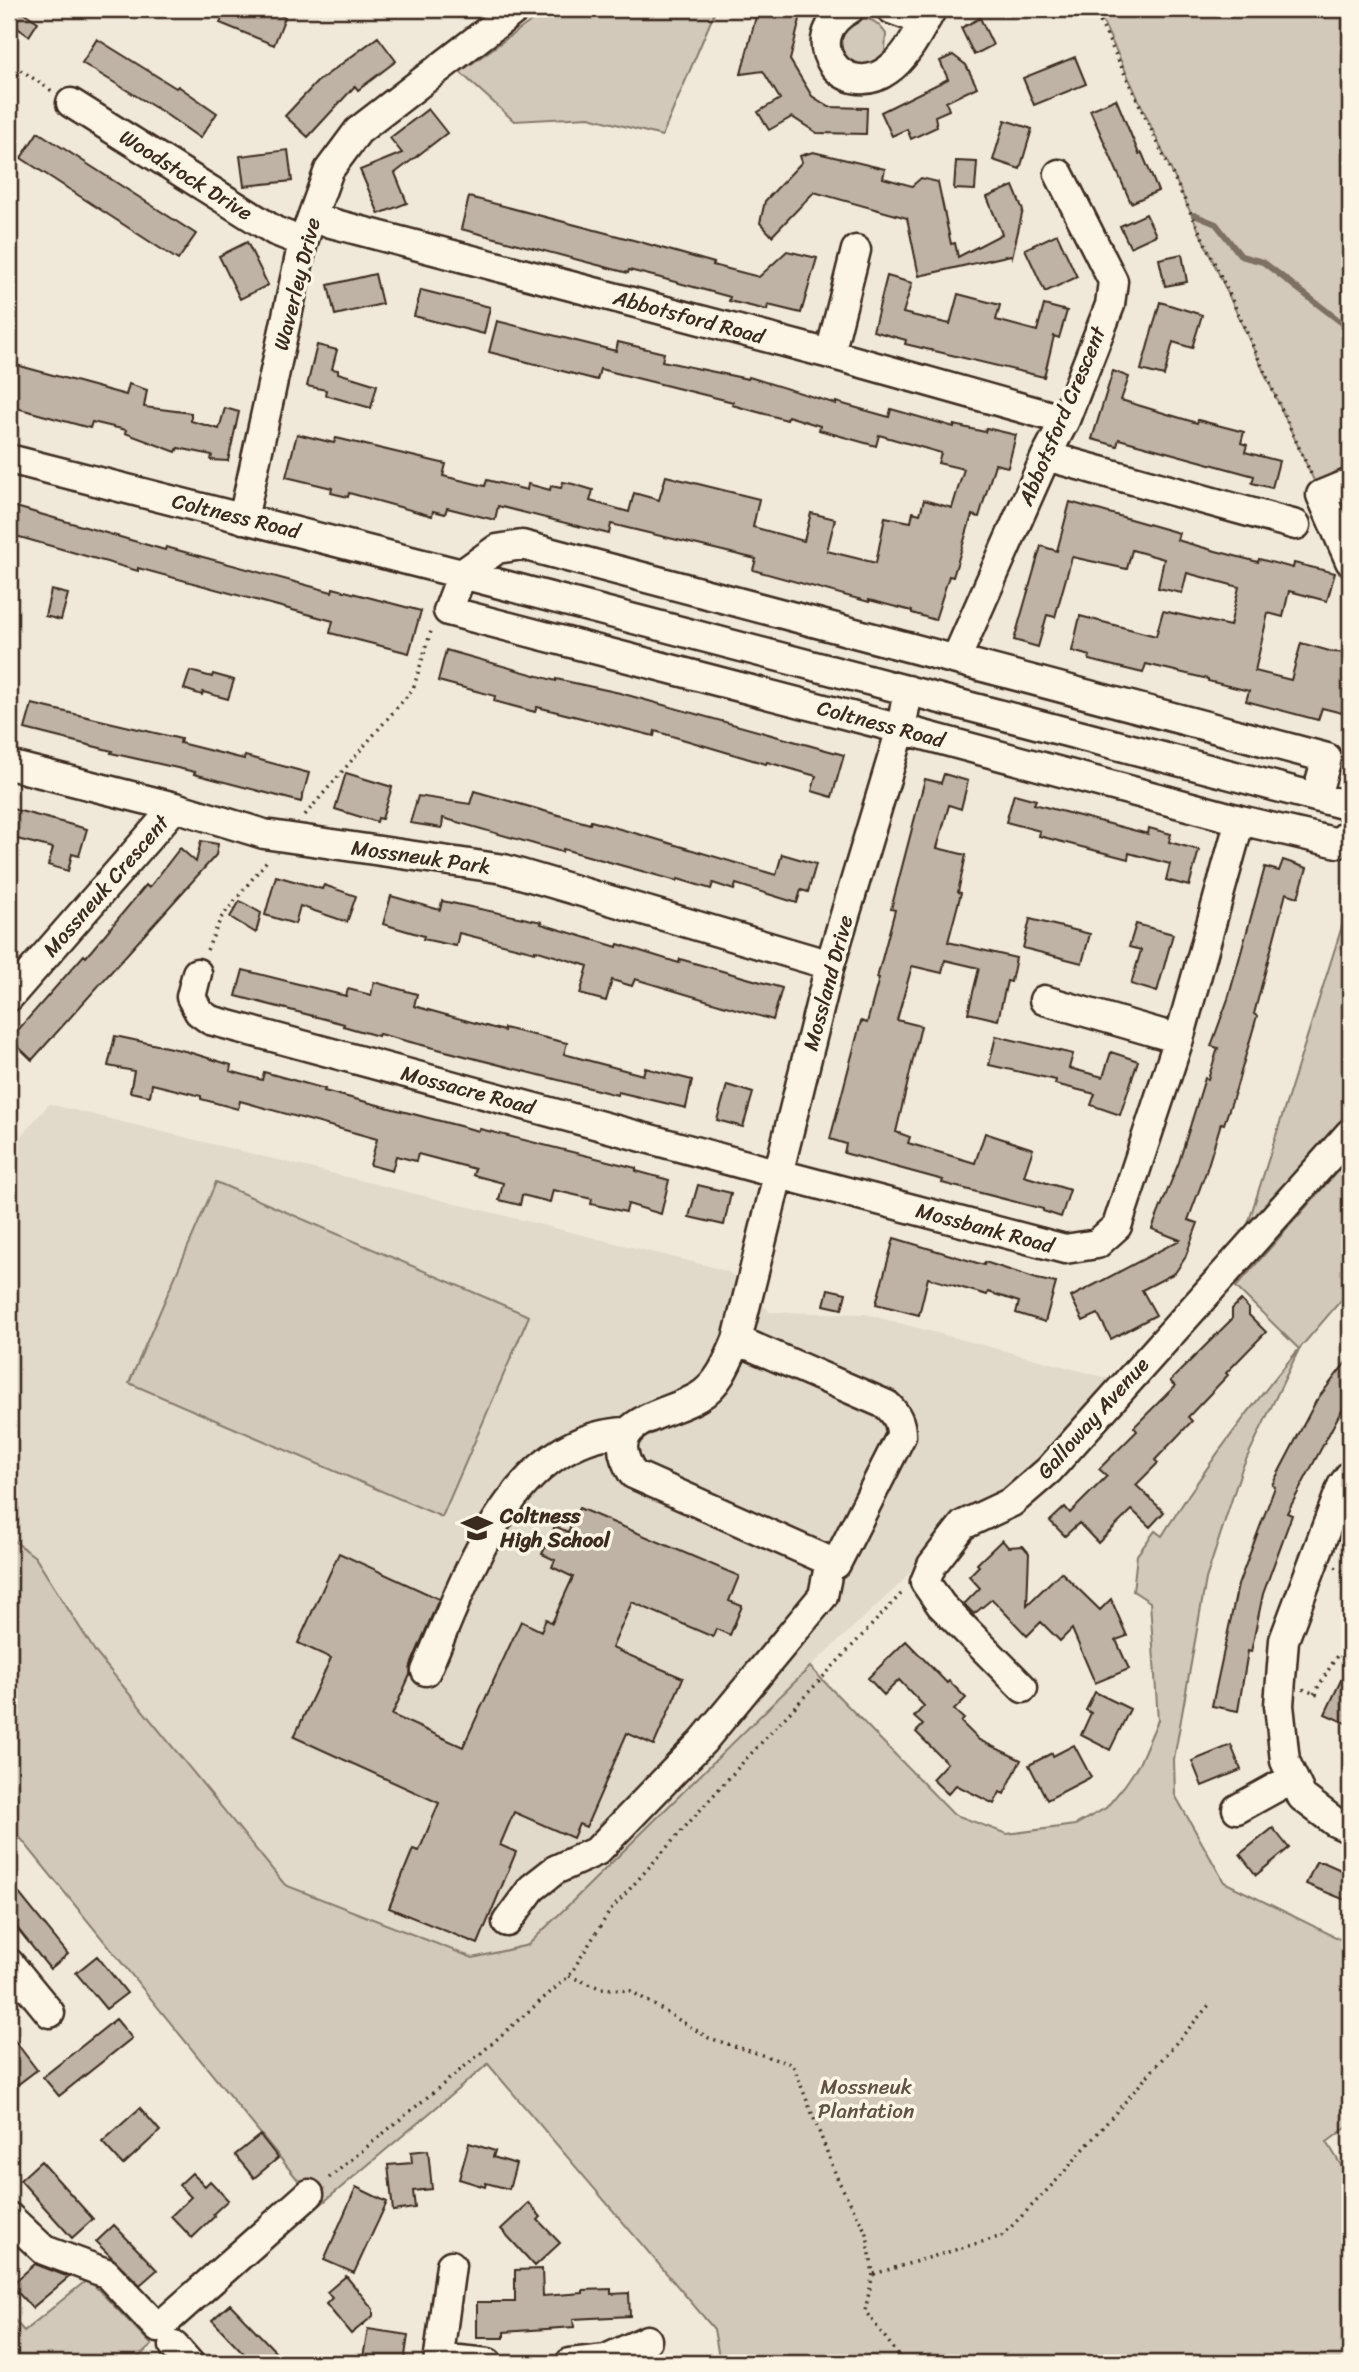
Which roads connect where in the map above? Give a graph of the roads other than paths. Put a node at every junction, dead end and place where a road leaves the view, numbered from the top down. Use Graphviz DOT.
graph roads {
  1 [pos="850,9"];
  2 [pos="891,9"];
  3 [pos="501,13"];
  4 [pos="929,13"];
  5 [pos="71,103"];
  6 [pos="1059,174"];
  7 [pos="308,230"];
  8 [pos="856,250"];
  9 [pos="830,354"];
  10 [pos="1065,420"];
  11 [pos="1046,456"];
  12 [pos="9,458"];
  13 [pos="1350,483"];
  14 [pos="243,519"];
  15 [pos="1296,525"];
  16 [pos="1350,561"];
  17 [pos="463,574"];
  18 [pos="956,659"];
  19 [pos="908,690"];
  20 [pos="901,729"];
  21 [pos="9,765"];
  22 [pos="1315,796"];
  23 [pos="1350,806"];
  24 [pos="175,807"];
  25 [pos="1240,820"];
  26 [pos="1350,833"];
  27 [pos="830,965"];
  28 [pos="197,973"];
  29 [pos="9,997"];
  30 [pos="1044,1000"];
  31 [pos="1179,1039"];
  32 [pos="1350,1133"];
  33 [pos="779,1174"];
  34 [pos="737,1340"];
  35 [pos="627,1432"];
  36 [pos="1350,1475"];
  37 [pos="830,1561"];
  38 [pos="426,1671"];
  39 [pos="1023,1688"];
  40 [pos="1293,1778"];
  41 [pos="1237,1809"];
  42 [pos="1350,1829"];
  43 [pos="507,1922"];
  44 [pos="9,1963"];
  45 [pos="50,2013"];
  46 [pos="309,2194"];
  47 [pos="9,2217"];
  48 [pos="452,2264"];
  49 [pos="648,2340"];
  50 [pos="439,2361"];
  51 [pos="607,2361"];
  52 [pos="488,2363"];
  53 [pos="570,2363"];
  1 -- 4 [label="street"];
  2 -- 4 [label="street"];
  3 -- 7 [label="street, Waverley Drive"];
  5 -- 7 [label="street, Woodstock Drive"];
  6 -- 10 [label="street, Abbotsford Crescent"];
  7 -- 9 [label="street, Abbotsford Road"];
  7 -- 14 [label="street, Waverley Drive"];
  8 -- 9 [label="street"];
  9 -- 10 [label="street, Abbotsford Road"];
  10 -- 11 [label="street, Abbotsford Crescent"];
  11 -- 15 [label="street"];
  11 -- 18 [label="street, Abbotsford Crescent"];
  12 -- 14 [label="street, Coltness Road"];
  13 -- 16 [label="street"];
  14 -- 17 [label="street, Coltness Road"];
  17 -- 18 [label="street"];
  17 -- 19 [label="street, Coltness Road"];
  17 -- 20 [label="street, Coltness Road"];
  18 -- 22 [label="street"];
  19 -- 20 [label="street, Mossland Drive"];
  19 -- 22 [label="street, Coltness Road"];
  20 -- 25 [label="street, Coltness Road"];
  20 -- 27 [label="street, Mossland Drive"];
  21 -- 24 [label="street, Mossneuk Park"];
  22 -- 23 [label="street, Coltness Road"];
  24 -- 27 [label="street, Mossneuk Park"];
  24 -- 29 [label="street, Mossneuk Crescent"];
  25 -- 26 [label="street, Coltness Road"];
  25 -- 31 [label="street, Mossbank Road"];
  27 -- 33 [label="street, Mossland Drive"];
  28 -- 33 [label="street, Mossacre Road"];
  30 -- 31 [label="street"];
  31 -- 33 [label="street, Mossbank Road"];
  32 -- 39 [label="street, Galloway Avenue"];
  33 -- 34 [label="street, Mossland Drive"];
  34 -- 35 [label="street, Mossland Drive"];
  34 -- 37 [label="street"];
  35 -- 37 [label="street"];
  35 -- 38 [label="street"];
  36 -- 40 [label="street"];
  37 -- 43 [label="street"];
  40 -- 41 [label="street"];
  40 -- 42 [label="street"];
  44 -- 45 [label="street"];
  46 -- 47 [label="street"];
  48 -- 50 [label="street"];
  49 -- 51 [label="street"];
  50 -- 52 [label="street"];
  51 -- 53 [label="street"];
}
